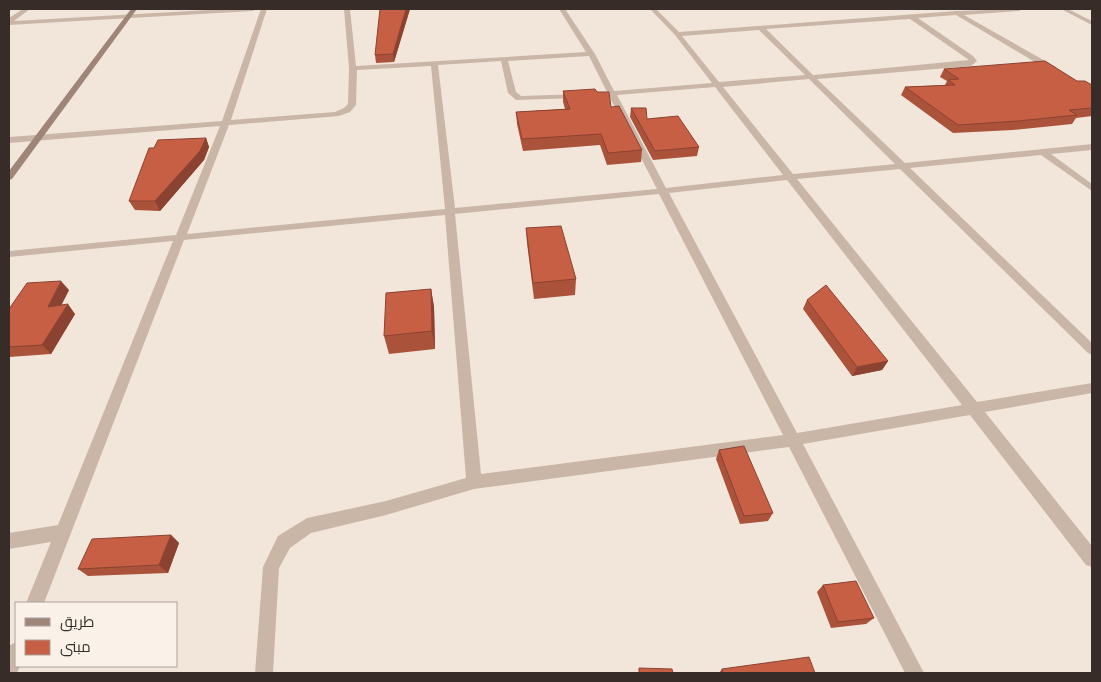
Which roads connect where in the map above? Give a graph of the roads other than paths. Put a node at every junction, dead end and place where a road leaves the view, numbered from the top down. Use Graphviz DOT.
graph roads {
  1 [pos="27,9"];
  2 [pos="134,9"];
  3 [pos="253,9"];
  4 [pos="264,9"];
  5 [pos="347,9"];
  6 [pos="562,9"];
  7 [pos="653,9"];
  8 [pos="949,9"];
  9 [pos="1019,9"];
  10 [pos="1064,9"];
  11 [pos="958,14"];
  12 [pos="128,16"];
  13 [pos="912,17"];
  14 [pos="9,22"];
  15 [pos="1092,23"];
  16 [pos="761,28"];
  17 [pos="677,34"];
  18 [pos="591,54"];
  19 [pos="504,58"];
  20 [pos="434,63"];
  21 [pos="353,68"];
  22 [pos="1059,72"];
  23 [pos="809,77"];
  24 [pos="717,84"];
  25 [pos="612,94"];
  26 [pos="594,95"];
  27 [pos="585,96"];
  28 [pos="226,122"];
  29 [pos="40,138"];
  30 [pos="9,140"];
  31 [pos="1092,147"];
  32 [pos="1044,153"];
  33 [pos="903,167"];
  34 [pos="9,177"];
  35 [pos="790,177"];
  36 [pos="1092,188"];
  37 [pos="663,191"];
  38 [pos="450,210"];
  39 [pos="179,238"];
  40 [pos="9,254"];
  41 [pos="1092,350"];
  42 [pos="1092,388"];
  43 [pos="973,408"];
  44 [pos="793,440"];
  45 [pos="474,482"];
  46 [pos="63,532"];
  47 [pos="9,542"];
  48 [pos="1092,559"];
  49 [pos="35,602"];
  50 [pos="15,654"];
  51 [pos="9,670"];
  52 [pos="264,673"];
  53 [pos="915,673"];
  1 -- 14 [label="street"];
  2 -- 12 [label="street"];
  3 -- 12 [label="street"];
  4 -- 28 [label="street"];
  5 -- 21 [label="street"];
  6 -- 18 [label="street"];
  7 -- 17 [label="street"];
  8 -- 11 [label="street"];
  9 -- 11 [label="street"];
  10 -- 15 [label="street"];
  11 -- 13 [label="street"];
  11 -- 22 [label="street"];
  12 -- 14 [label="street"];
  12 -- 29 [label="street"];
  13 -- 16 [label="street"];
  13 -- 23 [label="street"];
  16 -- 17 [label="street"];
  16 -- 23 [label="street"];
  17 -- 24 [label="street"];
  18 -- 19 [label="street"];
  18 -- 25 [label="street"];
  19 -- 20 [label="street"];
  19 -- 27 [label="street"];
  20 -- 21 [label="street"];
  20 -- 38 [label="street"];
  21 -- 28 [label="street"];
  23 -- 24 [label="street"];
  23 -- 33 [label="street"];
  24 -- 25 [label="street"];
  24 -- 35 [label="street"];
  25 -- 26 [label="street"];
  25 -- 37 [label="street"];
  28 -- 29 [label="street"];
  28 -- 39 [label="street"];
  29 -- 30 [label="street"];
  29 -- 34 [label="street"];
  31 -- 32 [label="street"];
  32 -- 33 [label="street"];
  32 -- 36 [label="street"];
  33 -- 35 [label="street"];
  33 -- 41 [label="street"];
  35 -- 37 [label="street"];
  35 -- 43 [label="street"];
  37 -- 38 [label="street"];
  37 -- 44 [label="street"];
  38 -- 39 [label="street"];
  38 -- 45 [label="street"];
  39 -- 40 [label="street"];
  39 -- 46 [label="street"];
  42 -- 43 [label="street"];
  43 -- 44 [label="street"];
  43 -- 48 [label="street"];
  44 -- 45 [label="street"];
  44 -- 53 [label="street"];
  45 -- 52 [label="street"];
  46 -- 47 [label="street"];
  46 -- 49 [label="street"];
  50 -- 51 [label="street"];
}
